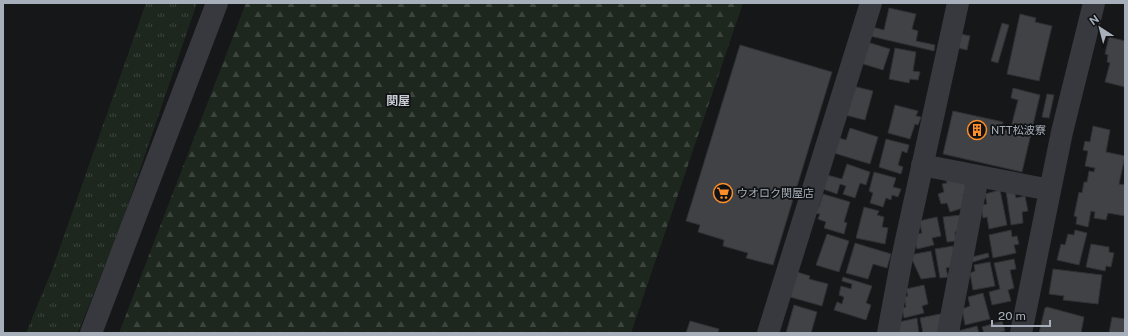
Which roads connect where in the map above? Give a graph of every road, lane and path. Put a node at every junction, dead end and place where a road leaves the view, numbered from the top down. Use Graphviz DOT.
graph roads {
  1 [pos="217,3"];
  2 [pos="871,3"];
  3 [pos="958,3"];
  4 [pos="1094,3"];
  5 [pos="922,165"];
  6 [pos="978,176"];
  7 [pos="1050,190"];
  8 [pos="91,333"];
  9 [pos="768,333"];
  10 [pos="888,333"];
  11 [pos="948,333"];
  12 [pos="1021,333"];
  1 -- 8 [label="street"];
  2 -- 9 [label="street"];
  3 -- 5 [label="street"];
  4 -- 7 [label="street"];
  5 -- 6 [label="street"];
  5 -- 10 [label="street"];
  6 -- 7 [label="street"];
  6 -- 11 [label="street"];
  7 -- 12 [label="street"];
}
